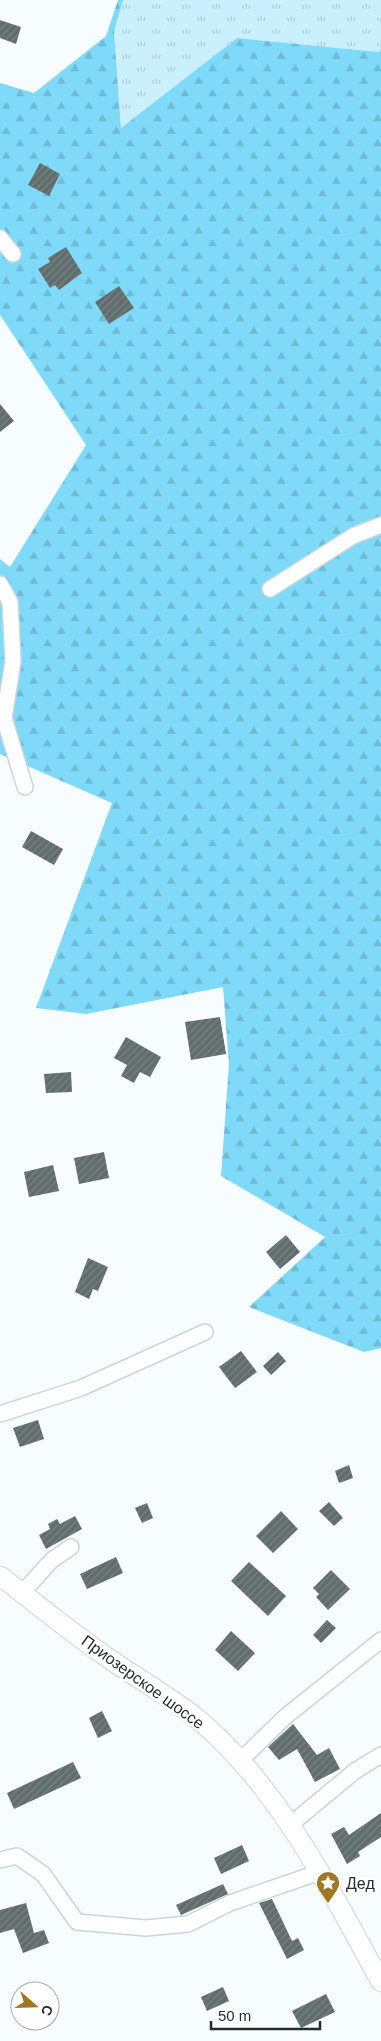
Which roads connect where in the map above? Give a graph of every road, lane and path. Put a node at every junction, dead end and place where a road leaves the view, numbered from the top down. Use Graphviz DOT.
graph roads {
  1 [pos="0,238"];
  2 [pos="13,254"];
  3 [pos="381,525"];
  4 [pos="0,584"];
  5 [pos="270,589"];
  6 [pos="25,787"];
  7 [pos="205,1332"];
  8 [pos="0,1414"];
  9 [pos="71,1547"];
  10 [pos="0,1576"];
  11 [pos="22,1593"];
  12 [pos="381,1640"];
  13 [pos="381,1756"];
  14 [pos="240,1761"];
  15 [pos="290,1825"];
  16 [pos="0,1860"];
  17 [pos="320,1872"];
  18 [pos="381,1982"];
  1 -- 2 [label="street"];
  3 -- 5 [label="street"];
  4 -- 6 [label="street"];
  7 -- 8 [label="street"];
  9 -- 11 [label="street"];
  10 -- 11 [label="main road, Приозерское шоссе"];
  11 -- 14 [label="main road, Приозерское шоссе"];
  12 -- 14 [label="street"];
  13 -- 15 [label="street"];
  14 -- 15 [label="main road, Приозерское шоссе"];
  15 -- 17 [label="main road, Приозерское шоссе"];
  16 -- 17 [label="street"];
  17 -- 18 [label="main road, Приозерское шоссе"];
}
